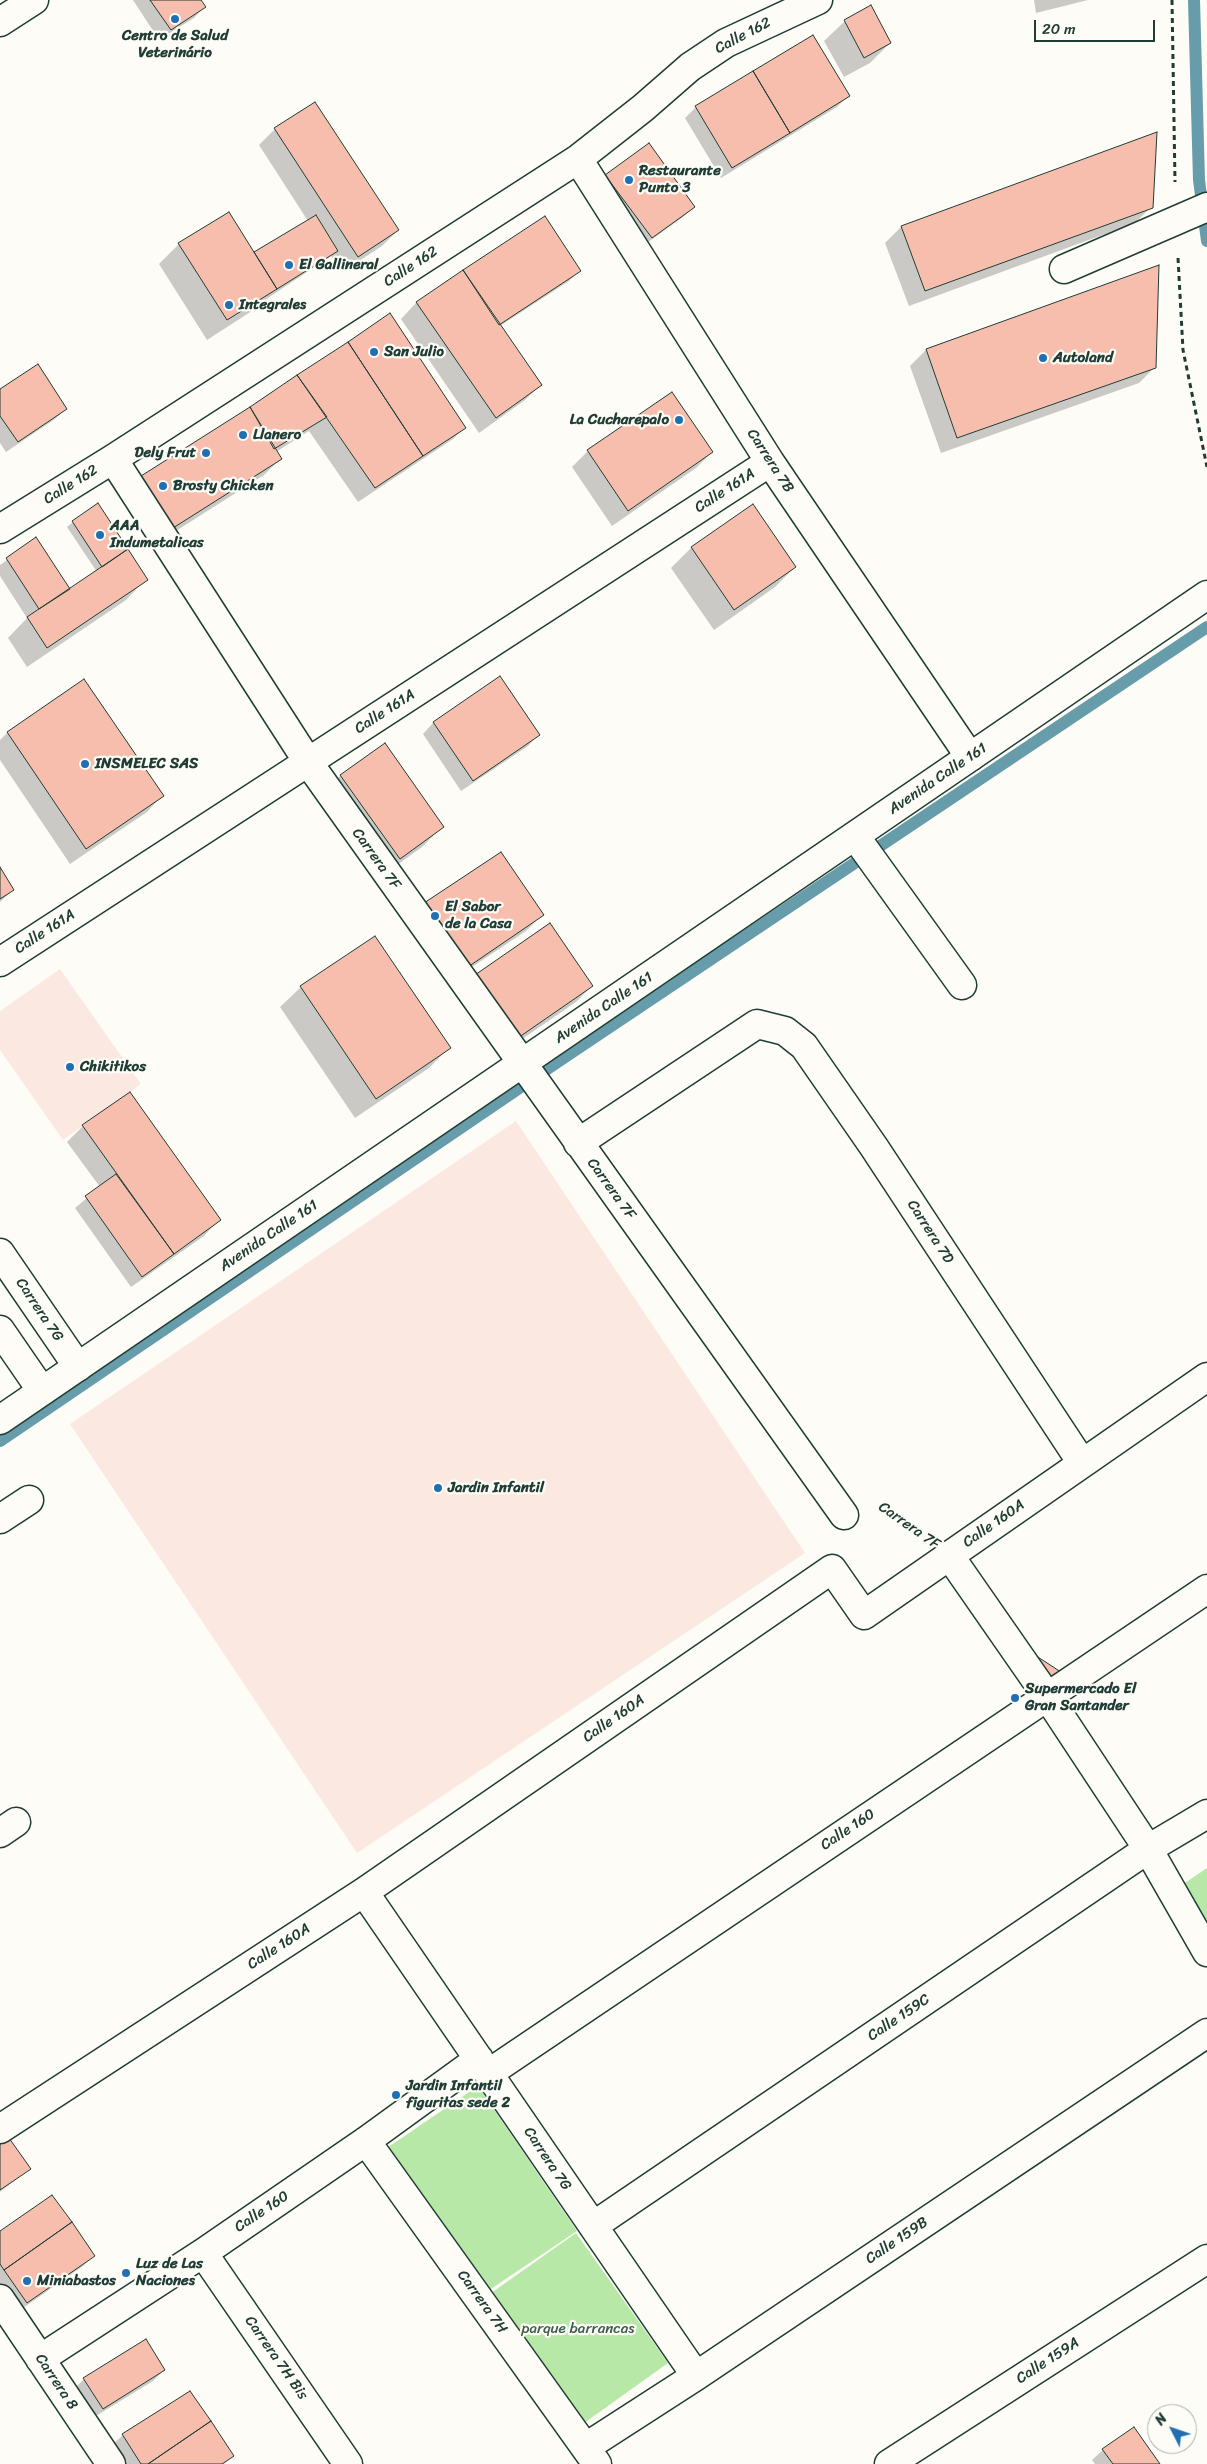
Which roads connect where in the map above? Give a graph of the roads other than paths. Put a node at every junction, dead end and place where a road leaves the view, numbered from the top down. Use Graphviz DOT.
graph roads {
  1 [pos="34,0"];
  2 [pos="818,0"];
  3 [pos="0,22"];
  4 [pos="578,159"];
  5 [pos="1207,207"];
  6 [pos="1064,269"];
  7 [pos="113,459"];
  8 [pos="770,462"];
  9 [pos="0,529"];
  10 [pos="1207,596"];
  11 [pos="970,757"];
  12 [pos="308,762"];
  13 [pos="855,836"];
  14 [pos="0,962"];
  15 [pos="962,985"];
  16 [pos="522,1064"];
  17 [pos="578,1142"];
  18 [pos="0,1253"];
  19 [pos="0,1330"];
  20 [pos="78,1367"];
  21 [pos="1207,1377"];
  22 [pos="42,1391"];
  23 [pos="0,1420"];
  24 [pos="1082,1463"];
  25 [pos="29,1500"];
  26 [pos="844,1515"];
  27 [pos="0,1519"];
  28 [pos="949,1555"];
  29 [pos="1207,1589"];
  30 [pos="1046,1696"];
  31 [pos="1207,1814"];
  32 [pos="1148,1848"];
  33 [pos="364,1892"];
  34 [pos="1207,1952"];
  35 [pos="1207,2033"];
  36 [pos="484,2066"];
  37 [pos="0,2129"];
  38 [pos="366,2141"];
  39 [pos="593,2226"];
  40 [pos="203,2253"];
  41 [pos="1207,2259"];
  42 [pos="0,2299"];
  43 [pos="40,2359"];
  44 [pos="696,2376"];
  45 [pos="591,2456"];
  46 [pos="111,2464"];
  47 [pos="348,2464"];
  48 [pos="890,2464"];
  1 -- 3 [label="street"];
  2 -- 4 [label="street, Calle 162"];
  4 -- 7 [label="street, Calle 162"];
  4 -- 8 [label="street, Carrera 7B"];
  5 -- 6 [label="street"];
  7 -- 9 [label="street, Calle 162"];
  7 -- 12 [label="street, Carrera 7F"];
  8 -- 11 [label="street, Carrera 7B"];
  8 -- 12 [label="street, Calle 161A"];
  10 -- 11 [label="street, Avenida Calle 161"];
  11 -- 13 [label="street, Avenida Calle 161"];
  12 -- 14 [label="street, Calle 161A"];
  12 -- 16 [label="street, Carrera 7F"];
  13 -- 15 [label="street"];
  13 -- 16 [label="street, Avenida Calle 161"];
  16 -- 17 [label="street, Carrera 7F"];
  16 -- 20 [label="street, Avenida Calle 161"];
  17 -- 24 [label="street, Carrera 7D"];
  17 -- 26 [label="street, Carrera 7F"];
  18 -- 20 [label="street, Carrera 7G"];
  19 -- 22 [label="street"];
  20 -- 22 [label="street, Avenida Calle 161"];
  21 -- 24 [label="street, Calle 160A"];
  22 -- 23 [label="street, Avenida Calle 161"];
  24 -- 28 [label="street, Calle 160A"];
  25 -- 27 [label="street"];
  28 -- 30 [label="street, Carrera 7F"];
  28 -- 33 [label="street, Calle 160A"];
  29 -- 30 [label="street, Calle 160"];
  30 -- 32 [label="street, Carrera 7F"];
  30 -- 36 [label="street, Calle 160"];
  31 -- 32 [label="street, Calle 159C"];
  32 -- 34 [label="street, Carrera 7F"];
  32 -- 39 [label="street, Calle 159C"];
  33 -- 36 [label="street, Carrera 7G"];
  33 -- 37 [label="street, Calle 160A"];
  35 -- 44 [label="street, Calle 159B"];
  36 -- 38 [label="street, Calle 160"];
  36 -- 39 [label="street, Carrera 7G"];
  38 -- 40 [label="street, Calle 160"];
  38 -- 45 [label="street, Carrera 7H"];
  39 -- 44 [label="street, Carrera 7G"];
  40 -- 43 [label="street, Calle 160"];
  40 -- 47 [label="street, Carrera 7H Bis"];
  41 -- 48 [label="street, Calle 159A"];
  42 -- 43 [label="street, Carrera 8"];
  43 -- 46 [label="street, Carrera 8"];
  44 -- 45 [label="street, Calle 159B"];
}
